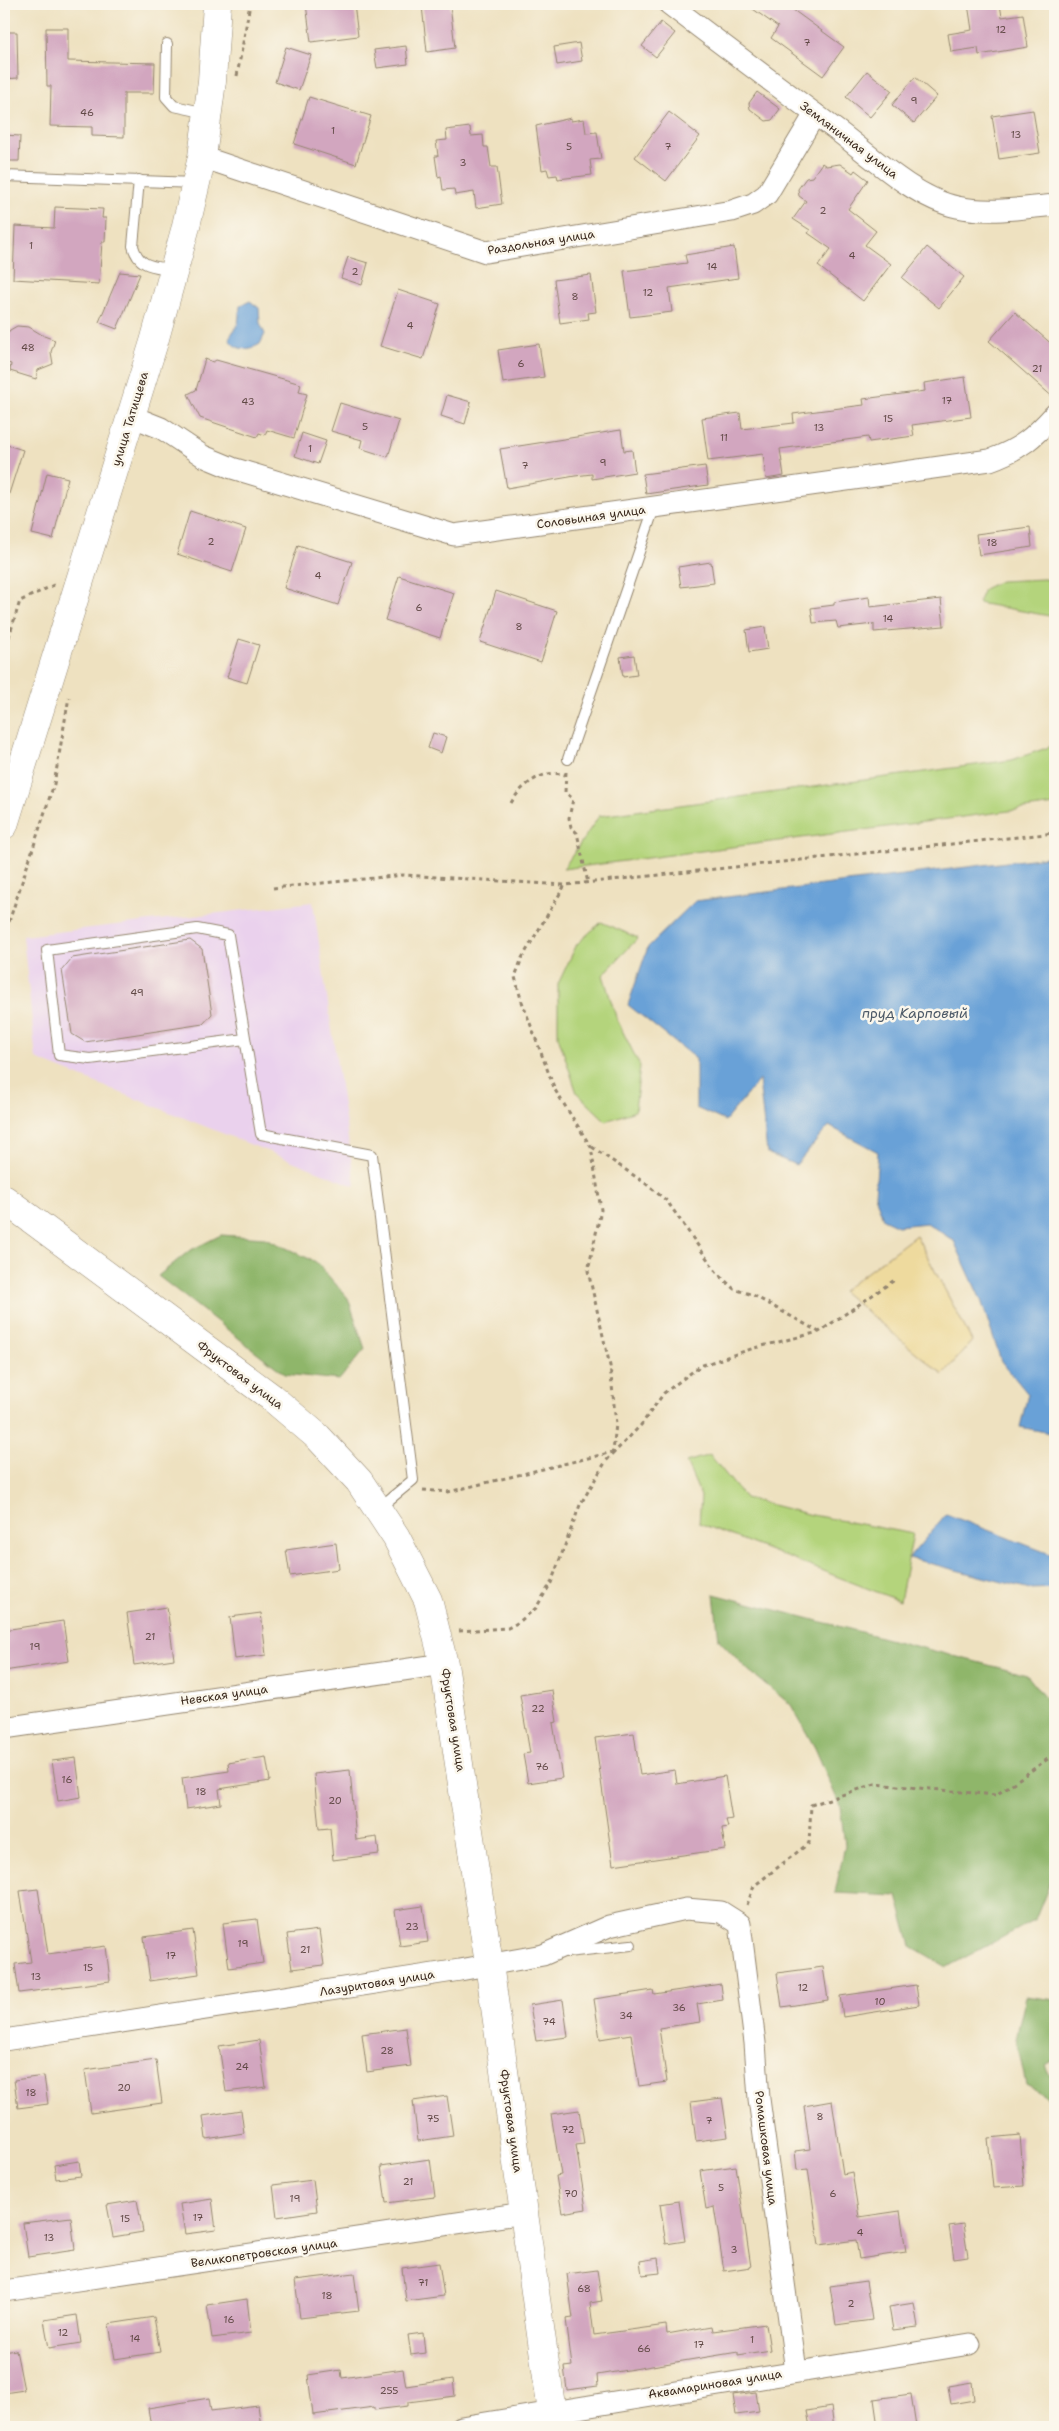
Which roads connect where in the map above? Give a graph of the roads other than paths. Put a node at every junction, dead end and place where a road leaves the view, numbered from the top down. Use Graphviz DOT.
graph roads {
  1 [pos="217,4"];
  2 [pos="669,4"];
  3 [pos="167,44"];
  4 [pos="208,114"];
  5 [pos="815,114"];
  6 [pos="199,170"];
  7 [pos="4,176"];
  8 [pos="139,180"];
  9 [pos="1055,206"];
  10 [pos="174,270"];
  11 [pos="1055,414"];
  12 [pos="131,416"];
  13 [pos="654,508"];
  14 [pos="568,760"];
  15 [pos="4,826"];
  16 [pos="245,1038"];
  17 [pos="4,1199"];
  18 [pos="377,1509"];
  19 [pos="444,1664"];
  20 [pos="4,1728"];
  21 [pos="740,1924"];
  22 [pos="631,1945"];
  23 [pos="543,1955"];
  24 [pos="489,1964"];
  25 [pos="4,2040"];
  26 [pos="524,2213"];
  27 [pos="4,2291"];
  28 [pos="970,2344"];
  29 [pos="796,2371"];
  30 [pos="554,2419"];
  31 [pos="460,2427"];
  1 -- 4 [label="street, улица Татищева"];
  2 -- 5 [label="street, Земляничная улица"];
  3 -- 4 [label="lane"];
  4 -- 6 [label="street, улица Татищева"];
  5 -- 6 [label="street, Раздольная улица"];
  5 -- 9 [label="street, Земляничная улица"];
  6 -- 8 [label="lane"];
  6 -- 10 [label="street, улица Татищева"];
  7 -- 8 [label="lane"];
  8 -- 10 [label="lane"];
  10 -- 12 [label="street, улица Татищева"];
  11 -- 13 [label="street, Соловьиная улица"];
  12 -- 13 [label="street, Соловьиная улица"];
  12 -- 15 [label="street, улица Татищева"];
  13 -- 14 [label="lane"];
  16 -- 16 [label="lane"];
  16 -- 18 [label="lane"];
  17 -- 18 [label="street, Фруктовая улица"];
  18 -- 19 [label="street, Фруктовая улица"];
  19 -- 20 [label="street, Невская улица"];
  19 -- 24 [label="street, Фруктовая улица"];
  21 -- 23 [label="street, Лазуритовая улица"];
  21 -- 29 [label="street, Ромашковая улица"];
  22 -- 23 [label="lane"];
  23 -- 24 [label="street, Лазуритовая улица"];
  24 -- 25 [label="street, Лазуритовая улица"];
  24 -- 26 [label="street, Фруктовая улица"];
  26 -- 27 [label="street, Великопетровская улица"];
  26 -- 30 [label="street, Фруктовая улица"];
  28 -- 29 [label="street, Аквамариновая улица"];
  29 -- 30 [label="street, Аквамариновая улица"];
  30 -- 31 [label="street, Аквамариновая улица"];
}
